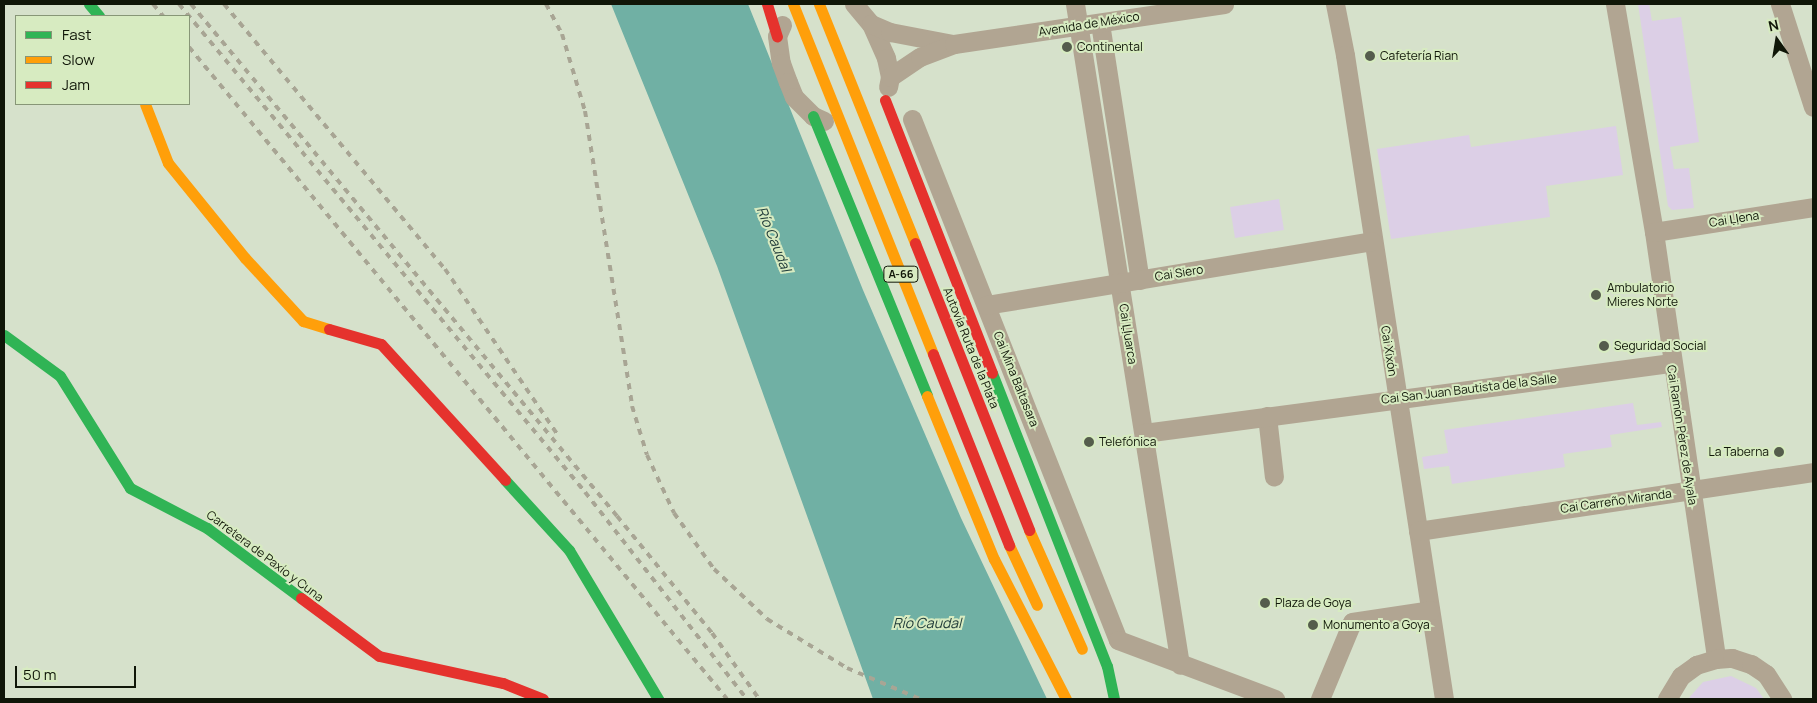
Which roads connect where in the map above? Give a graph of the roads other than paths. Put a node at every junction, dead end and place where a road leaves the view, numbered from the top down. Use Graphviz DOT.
graph roads {
  1 [pos="89,4"];
  2 [pos="767,4"];
  3 [pos="793,4"];
  4 [pos="798,4"];
  5 [pos="819,4"];
  6 [pos="854,4"];
  7 [pos="1075,4"];
  8 [pos="1224,4"];
  9 [pos="1334,4"];
  10 [pos="1615,4"];
  11 [pos="1780,4"];
  12 [pos="98,15"];
  13 [pos="1100,22"];
  14 [pos="871,24"];
  15 [pos="1078,26"];
  16 [pos="777,36"];
  17 [pos="954,44"];
  18 [pos="890,77"];
  19 [pos="885,100"];
  20 [pos="145,105"];
  21 [pos="1813,107"];
  22 [pos="813,116"];
  23 [pos="912,119"];
  24 [pos="1813,207"];
  25 [pos="1654,232"];
  26 [pos="1372,241"];
  27 [pos="1140,280"];
  28 [pos="1119,283"];
  29 [pos="986,305"];
  30 [pos="4,336"];
  31 [pos="1671,363"];
  32 [pos="1396,399"];
  33 [pos="1267,416"];
  34 [pos="1144,433"];
  35 [pos="1813,472"];
  36 [pos="1274,477"];
  37 [pos="1692,490"];
  38 [pos="1418,531"];
  39 [pos="1430,610"];
  40 [pos="1042,617"];
  41 [pos="1086,658"];
  42 [pos="1716,658"];
  43 [pos="1180,665"];
  44 [pos="1099,683"];
  45 [pos="543,699"];
  46 [pos="658,699"];
  47 [pos="1066,699"];
  48 [pos="1107,699"];
  49 [pos="1114,699"];
  50 [pos="1275,699"];
  51 [pos="1320,699"];
  52 [pos="1444,699"];
  53 [pos="1667,699"];
  54 [pos="1782,699"];
  1 -- 12 [label="main road"];
  2 -- 16 [label="main road"];
  3 -- 40 [label="main road, A-66, bridge"];
  4 -- 16 [label="street"];
  5 -- 41 [label="main road, Autovía Ruta de la Plata / A-66, bridge"];
  6 -- 14 [label="street"];
  7 -- 15 [label="street, Cai Ḷḷuarca"];
  8 -- 13 [label="street, Avenida de México"];
  9 -- 26 [label="street, Cai Xixón"];
  10 -- 25 [label="street, Cai Ramón Pérez de Ayala"];
  11 -- 21 [label="street"];
  13 -- 15 [label="street, Avenida de México"];
  13 -- 27 [label="street"];
  14 -- 17 [label="street, Avenida de México"];
  14 -- 18 [label="street"];
  15 -- 17 [label="street, Avenida de México"];
  15 -- 28 [label="street, Cai Ḷḷuarca"];
  16 -- 22 [label="street"];
  17 -- 18 [label="street, Avenida de México"];
  18 -- 19 [label="street"];
  19 -- 22 [label="street"];
  19 -- 49 [label="main road"];
  20 -- 46 [label="main road"];
  22 -- 47 [label="main road"];
  23 -- 29 [label="street, Cai Mina Baltasara"];
  24 -- 25 [label="street, Cai Ḷḷena"];
  25 -- 31 [label="street, Cai Ramón Pérez de Ayala"];
  26 -- 27 [label="street, Cai Siero"];
  26 -- 32 [label="street, Cai Xixón"];
  27 -- 28 [label="street, Cai Siero"];
  28 -- 29 [label="street, Cai Siero"];
  28 -- 34 [label="street, Cai Ḷḷuarca"];
  29 -- 43 [label="street, Cai Mina Baltasara"];
  30 -- 45 [label="main road, Carretera de Paxío y Cuna"];
  31 -- 32 [label="street, Cai San Juan Bautista de la Salle"];
  31 -- 37 [label="street, Cai Ramón Pérez de Ayala"];
  32 -- 33 [label="street, Cai San Juan Bautista de la Salle"];
  32 -- 38 [label="street, Cai Xixón"];
  33 -- 34 [label="street, Cai San Juan Bautista de la Salle"];
  33 -- 36 [label="street"];
  34 -- 43 [label="street, Cai Ḷḷuarca"];
  35 -- 37 [label="street, Cai Carreño Miranda"];
  37 -- 38 [label="street, Cai Carreño Miranda"];
  37 -- 42 [label="street, Cai Ramón Pérez de Ayala"];
  38 -- 39 [label="street, Cai Xixón"];
  39 -- 51 [label="street"];
  39 -- 52 [label="street, Cai Xixón"];
  42 -- 53 [label="street"];
  42 -- 54 [label="street"];
  43 -- 50 [label="street"];
  44 -- 48 [label="main road"];
}
